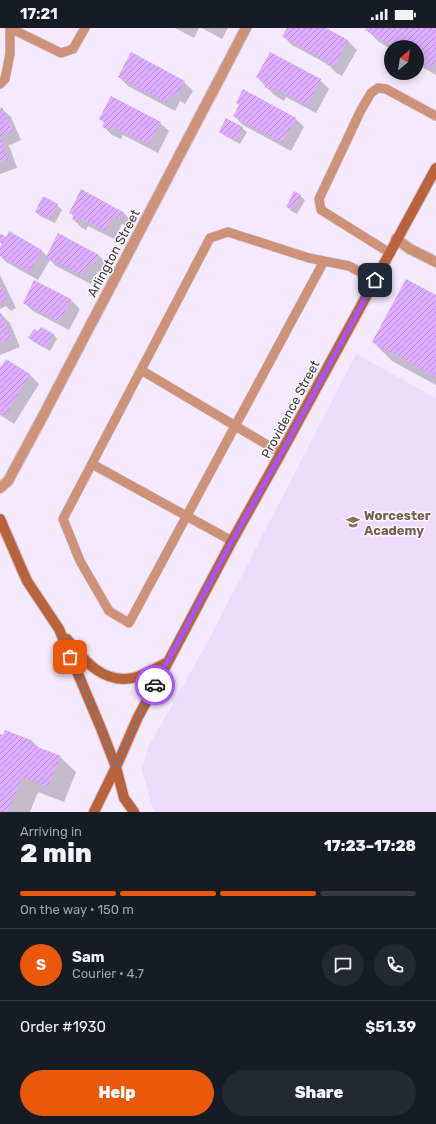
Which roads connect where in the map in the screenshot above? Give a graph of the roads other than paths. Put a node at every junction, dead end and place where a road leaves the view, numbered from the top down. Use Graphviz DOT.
graph roads {
  1 [pos="10,28"];
  2 [pos="85,28"];
  3 [pos="246,28"];
  4 [pos="0,84"];
  5 [pos="436,116"];
  6 [pos="436,168"];
  7 [pos="396,240"];
  8 [pos="390,253"];
  9 [pos="324,261"];
  10 [pos="436,262"];
  11 [pos="375,280"];
  12 [pos="141,370"];
  13 [pos="235,426"];
  14 [pos="281,454"];
  15 [pos="92,464"];
  16 [pos="0,488"];
  17 [pos="186,516"];
  18 [pos="0,519"];
  19 [pos="232,541"];
  20 [pos="59,629"];
  21 [pos="168,662"];
  22 [pos="116,767"];
  23 [pos="94,812"];
  24 [pos="134,812"];
  1 -- 2 [label="lane"];
  1 -- 4 [label="lane"];
  3 -- 16 [label="street, Arlington Street"];
  5 -- 8 [label="lane"];
  6 -- 7 [label="street, Providence Street"];
  7 -- 8 [label="street, Providence Street"];
  7 -- 10 [label="street"];
  8 -- 11 [label="street, Providence Street"];
  9 -- 11 [label="lane"];
  9 -- 12 [label="lane"];
  9 -- 13 [label="lane"];
  11 -- 14 [label="street, Providence Street"];
  12 -- 13 [label="lane"];
  12 -- 15 [label="lane"];
  13 -- 14 [label="lane"];
  13 -- 17 [label="lane"];
  14 -- 19 [label="street, Providence Street"];
  15 -- 17 [label="lane"];
  15 -- 17 [label="lane"];
  17 -- 19 [label="lane"];
  18 -- 20 [label="street"];
  19 -- 21 [label="street, Providence Street"];
  20 -- 21 [label="street"];
  20 -- 22 [label="street"];
  21 -- 22 [label="street, Providence Street"];
  22 -- 23 [label="street, Providence Street"];
  22 -- 24 [label="street"];
}
